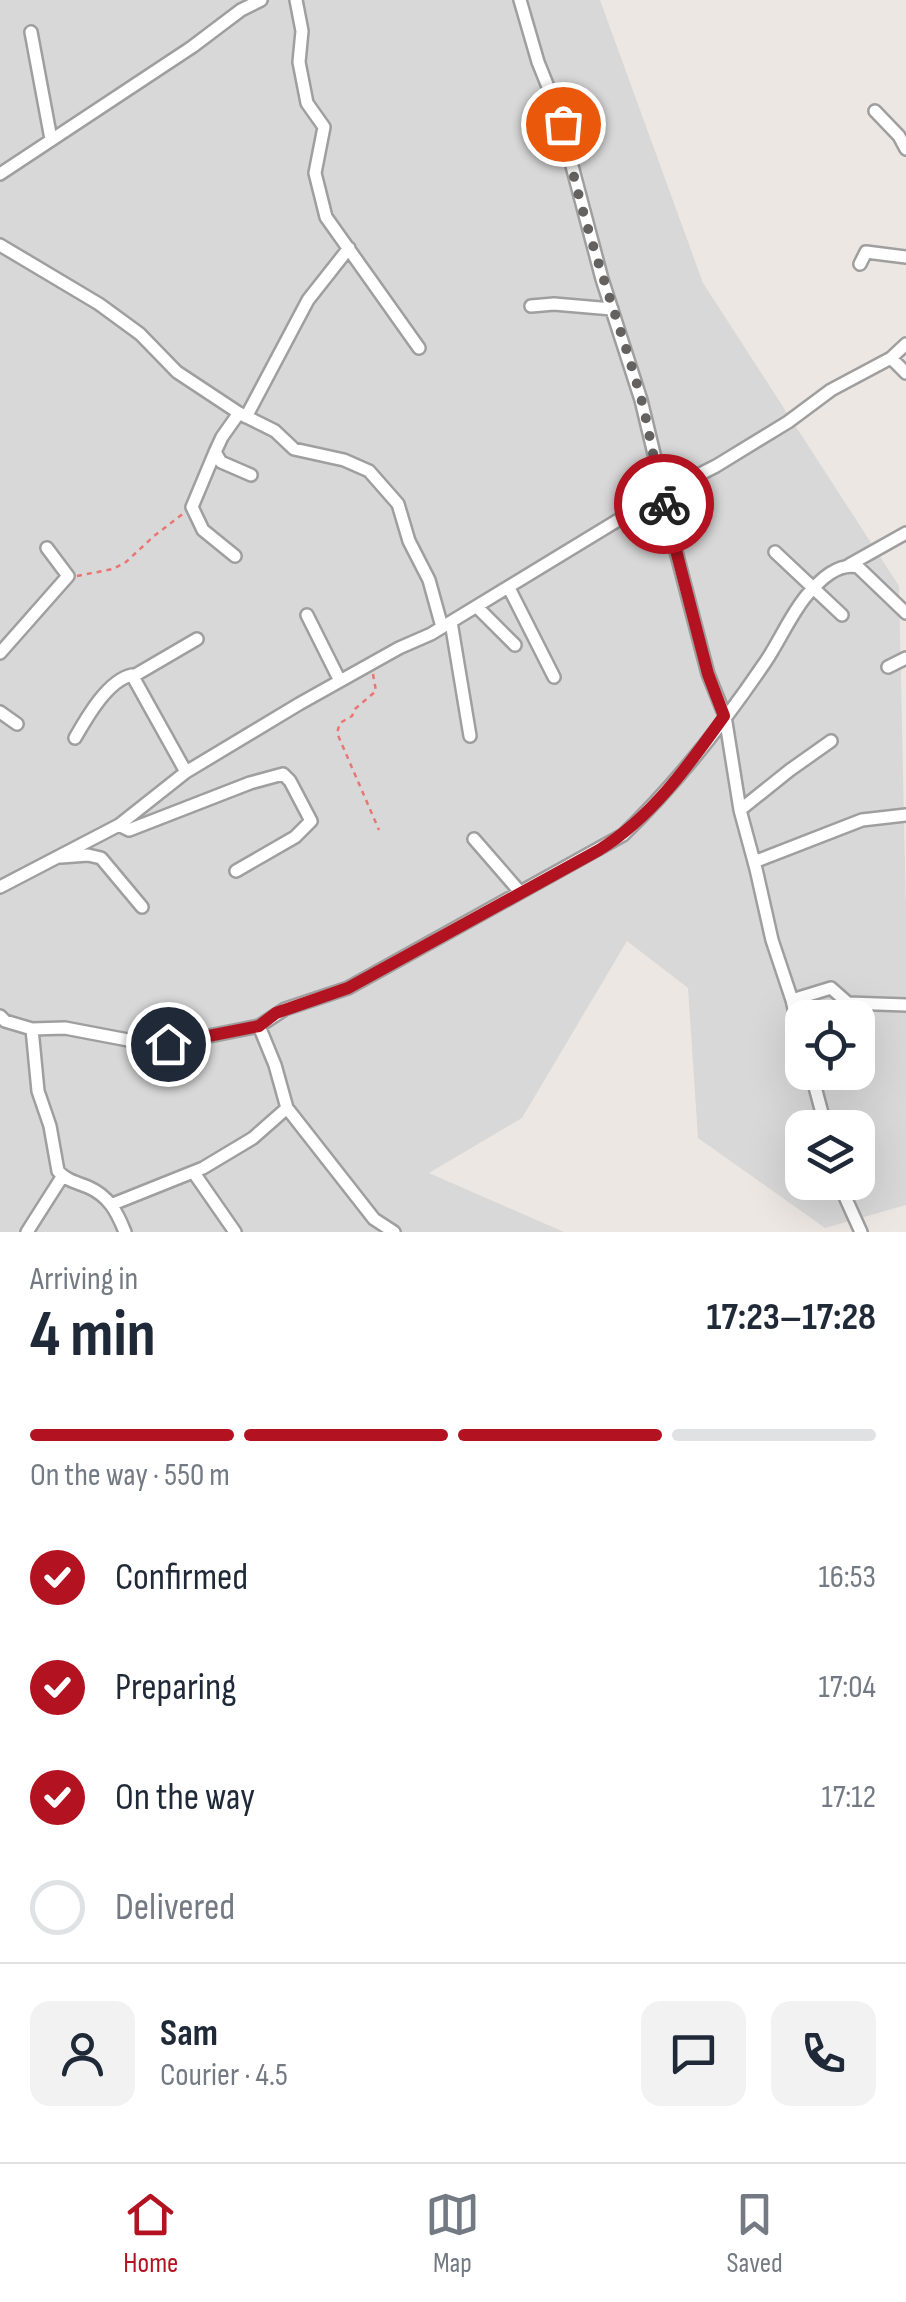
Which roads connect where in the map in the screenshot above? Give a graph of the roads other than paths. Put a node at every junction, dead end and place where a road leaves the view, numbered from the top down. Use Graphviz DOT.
graph roads {
  1 [pos="261,0"];
  2 [pos="296,0"];
  3 [pos="520,0"];
  4 [pos="239,5"];
  5 [pos="30,32"];
  6 [pos="875,111"];
  7 [pos="51,139"];
  8 [pos="906,149"];
  9 [pos="0,174"];
  10 [pos="0,245"];
  11 [pos="349,248"];
  12 [pos="906,257"];
  13 [pos="860,264"];
  14 [pos="532,306"];
  15 [pos="612,310"];
  16 [pos="906,344"];
  17 [pos="418,348"];
  18 [pos="891,358"];
  19 [pos="906,373"];
  20 [pos="242,415"];
  21 [pos="215,452"];
  22 [pos="251,475"];
  23 [pos="661,494"];
  24 [pos="906,533"];
  25 [pos="46,548"];
  26 [pos="774,552"];
  27 [pos="235,556"];
  28 [pos="849,565"];
  29 [pos="815,587"];
  30 [pos="509,588"];
  31 [pos="477,606"];
  32 [pos="906,613"];
  33 [pos="307,615"];
  34 [pos="842,615"];
  35 [pos="447,625"];
  36 [pos="197,639"];
  37 [pos="516,645"];
  38 [pos="0,653"];
  39 [pos="906,658"];
  40 [pos="888,668"];
  41 [pos="132,676"];
  42 [pos="554,677"];
  43 [pos="340,681"];
  44 [pos="0,712"];
  45 [pos="724,716"];
  46 [pos="16,724"];
  47 [pos="470,736"];
  48 [pos="75,738"];
  49 [pos="831,741"];
  50 [pos="186,772"];
  51 [pos="740,810"];
  52 [pos="906,815"];
  53 [pos="120,825"];
  54 [pos="474,839"];
  55 [pos="57,857"];
  56 [pos="754,862"];
  57 [pos="236,871"];
  58 [pos="0,888"];
  59 [pos="520,892"];
  60 [pos="142,908"];
  61 [pos="792,1000"];
  62 [pos="845,1000"];
  63 [pos="875,1004"];
  64 [pos="906,1006"];
  65 [pos="0,1016"];
  66 [pos="259,1026"];
  67 [pos="32,1029"];
  68 [pos="287,1108"];
  69 [pos="194,1172"];
  70 [pos="62,1177"];
  71 [pos="846,1200"];
  72 [pos="113,1204"];
  73 [pos="27,1232"];
  74 [pos="126,1232"];
  75 [pos="234,1232"];
  76 [pos="394,1232"];
  77 [pos="861,1232"];
  1 -- 4 [label="street"];
  2 -- 11 [label="street"];
  3 -- 15 [label="street"];
  4 -- 7 [label="street"];
  5 -- 7 [label="street"];
  6 -- 8 [label="street"];
  7 -- 9 [label="street"];
  10 -- 20 [label="street"];
  11 -- 17 [label="street"];
  11 -- 20 [label="street"];
  12 -- 13 [label="street"];
  14 -- 15 [label="street"];
  15 -- 23 [label="street"];
  16 -- 18 [label="street"];
  18 -- 19 [label="street"];
  18 -- 23 [label="street"];
  20 -- 21 [label="street"];
  20 -- 35 [label="street"];
  21 -- 22 [label="street"];
  21 -- 27 [label="street"];
  23 -- 30 [label="street"];
  23 -- 45 [label="street"];
  24 -- 28 [label="street"];
  25 -- 38 [label="street"];
  26 -- 29 [label="street"];
  28 -- 29 [label="street"];
  28 -- 32 [label="street"];
  29 -- 34 [label="street"];
  29 -- 45 [label="street"];
  30 -- 31 [label="street"];
  30 -- 42 [label="street"];
  31 -- 35 [label="street"];
  31 -- 37 [label="street"];
  33 -- 43 [label="street"];
  35 -- 43 [label="street"];
  35 -- 47 [label="street"];
  36 -- 41 [label="street"];
  39 -- 40 [label="street"];
  41 -- 48 [label="street"];
  41 -- 50 [label="street"];
  43 -- 50 [label="street"];
  44 -- 46 [label="street"];
  45 -- 51 [label="street"];
  45 -- 59 [label="street"];
  49 -- 51 [label="street"];
  50 -- 53 [label="street"];
  51 -- 56 [label="street"];
  52 -- 56 [label="street"];
  53 -- 55 [label="street"];
  53 -- 57 [label="street"];
  54 -- 59 [label="street"];
  55 -- 58 [label="street"];
  55 -- 60 [label="street"];
  56 -- 61 [label="street"];
  59 -- 66 [label="street"];
  61 -- 62 [label="street"];
  63 -- 64 [label="street"];
  65 -- 67 [label="street"];
  66 -- 67 [label="street"];
  66 -- 68 [label="street"];
  67 -- 70 [label="street"];
  68 -- 69 [label="street"];
  68 -- 76 [label="street"];
  69 -- 72 [label="street"];
  69 -- 75 [label="street"];
  70 -- 72 [label="street"];
  70 -- 73 [label="street"];
  71 -- 77 [label="street"];
  72 -- 74 [label="street"];
}
